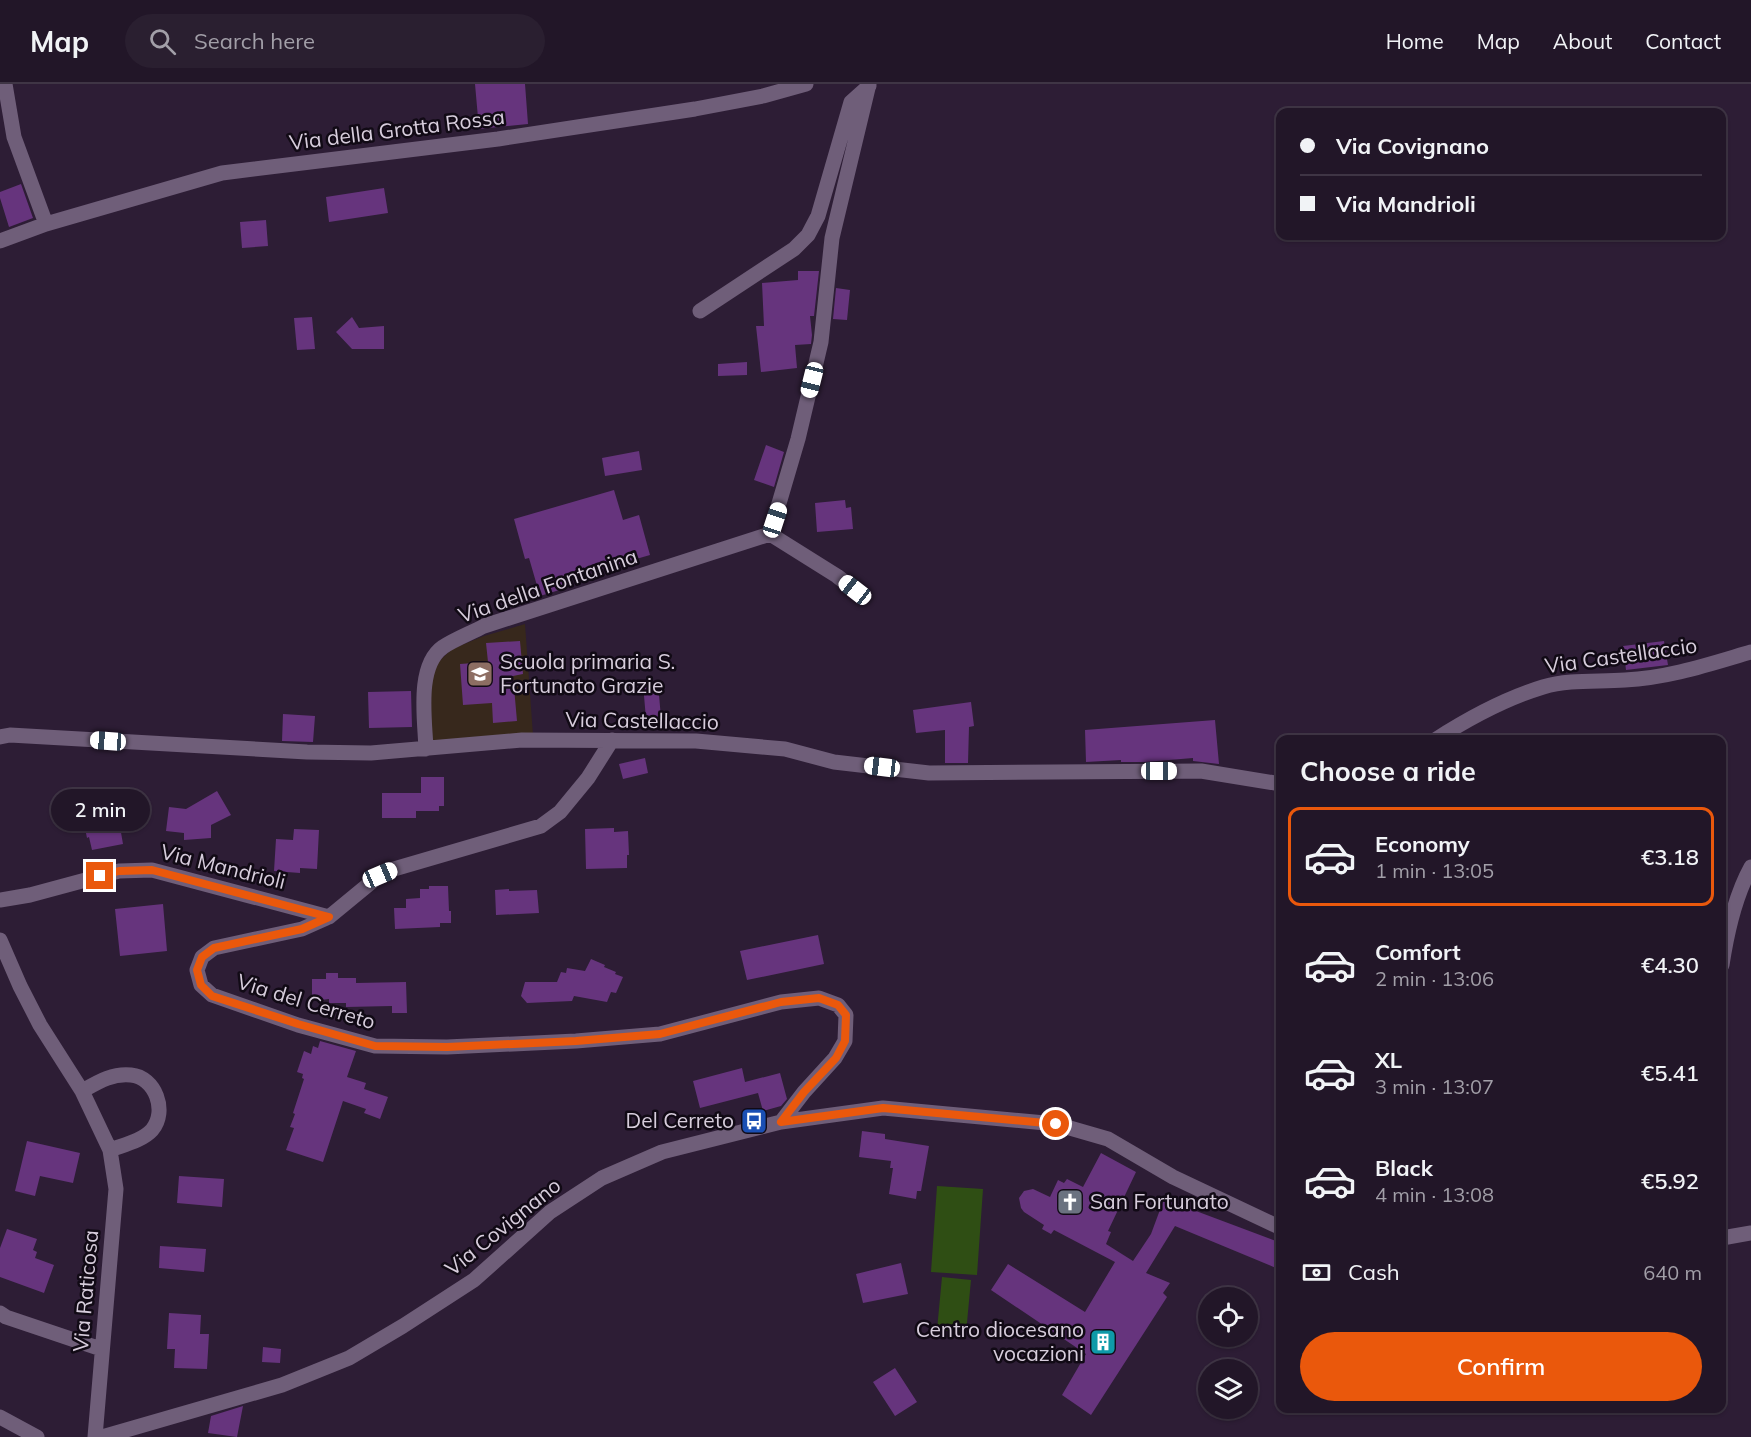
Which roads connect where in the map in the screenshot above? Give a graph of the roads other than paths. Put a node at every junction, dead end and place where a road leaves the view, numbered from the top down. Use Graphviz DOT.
graph roads {
  1 [pos="5,84"];
  2 [pos="806,84"];
  3 [pos="869,85"];
  4 [pos="46,224"];
  5 [pos="0,241"];
  6 [pos="700,311"];
  7 [pos="770,534"];
  8 [pos="855,590"];
  9 [pos="1751,652"];
  10 [pos="1442,735"];
  11 [pos="0,737"];
  12 [pos="612,740"];
  13 [pos="426,749"];
  14 [pos="1276,783"];
  15 [pos="1751,867"];
  16 [pos="0,900"];
  17 [pos="329,917"];
  18 [pos="0,940"];
  19 [pos="1726,940"];
  20 [pos="82,1091"];
  21 [pos="781,1122"];
  22 [pos="110,1150"];
  23 [pos="1276,1226"];
  24 [pos="1751,1233"];
  25 [pos="1726,1237"];
  26 [pos="0,1313"];
  27 [pos="101,1349"];
  28 [pos="0,1418"];
  29 [pos="37,1437"];
  30 [pos="95,1437"];
  31 [pos="102,1437"];
  1 -- 4 [label="street"];
  2 -- 4 [label="street, Via della Grotta Rossa"];
  3 -- 6 [label="street"];
  3 -- 7 [label="street"];
  4 -- 5 [label="street, Via della Grotta Rossa"];
  7 -- 8 [label="street"];
  7 -- 13 [label="street, Via della Fontanina"];
  9 -- 10 [label="street, Via Castellaccio"];
  11 -- 13 [label="street, Via Castellaccio"];
  12 -- 13 [label="street, Via Castellaccio"];
  12 -- 14 [label="street, Via Castellaccio"];
  12 -- 17 [label="street, Via del Cerreto"];
  15 -- 19 [label="street"];
  16 -- 17 [label="street, Via Mandrioli"];
  17 -- 21 [label="street, Via del Cerreto"];
  18 -- 20 [label="street, Via Raticosa"];
  20 -- 22 [label="street, Via Raticosa"];
  20 -- 22 [label="street"];
  21 -- 23 [label="street, Via Covignano"];
  21 -- 31 [label="street, Via Covignano"];
  22 -- 27 [label="street, Via Raticosa"];
  24 -- 25 [label="street"];
  26 -- 27 [label="street"];
  27 -- 30 [label="street, Via Raticosa"];
  28 -- 29 [label="street"];
}
